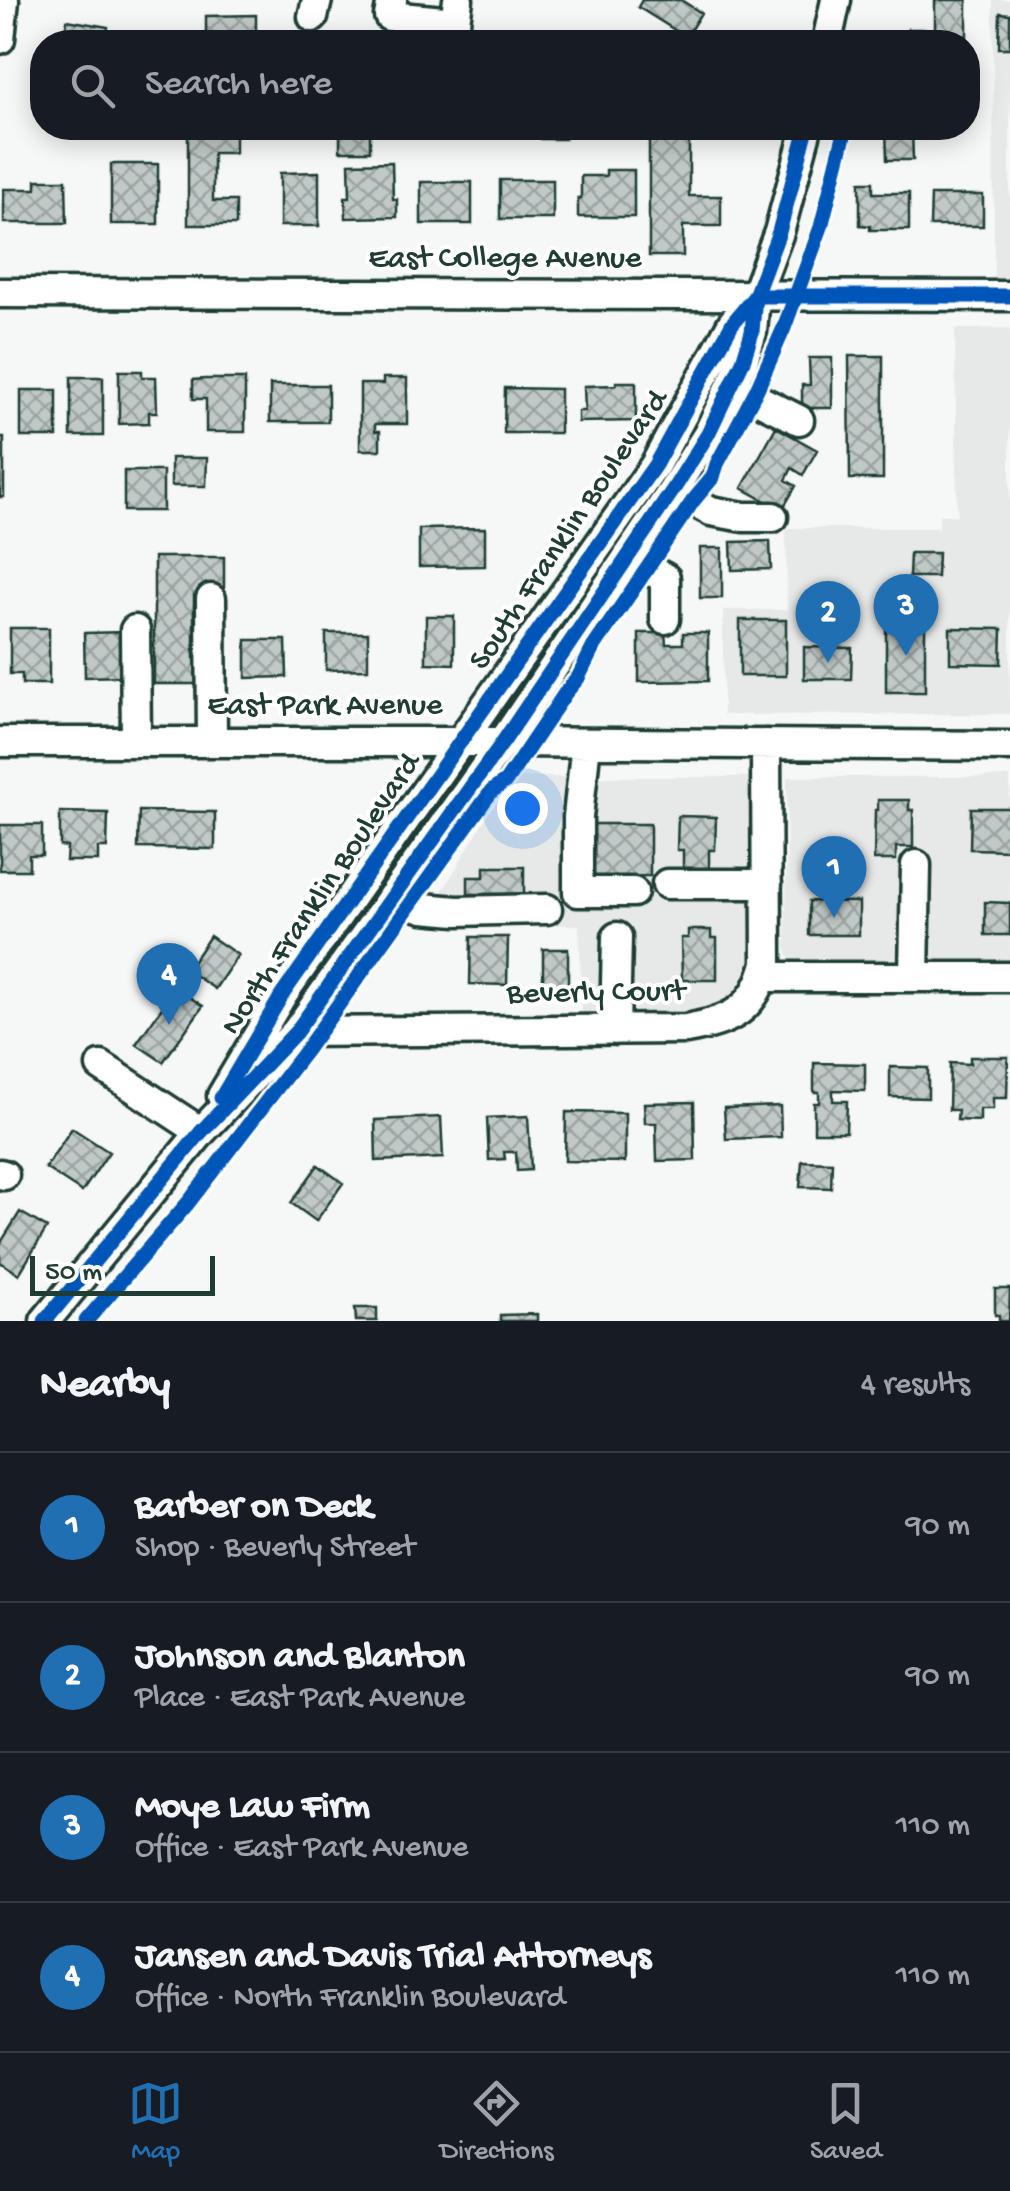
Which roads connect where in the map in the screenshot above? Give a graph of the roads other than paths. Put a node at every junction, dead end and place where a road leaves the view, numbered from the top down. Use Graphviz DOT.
graph roads {
  1 [pos="4,0"];
  2 [pos="392,0"];
  3 [pos="458,0"];
  4 [pos="836,0"];
  5 [pos="830,30"];
  6 [pos="0,39"];
  7 [pos="804,140"];
  8 [pos="0,293"];
  9 [pos="754,296"];
  10 [pos="1010,296"];
  11 [pos="731,386"];
  12 [pos="799,420"];
  13 [pos="673,490"];
  14 [pos="773,516"];
  15 [pos="627,559"];
  16 [pos="211,599"];
  17 [pos="665,620"];
  18 [pos="135,630"];
  19 [pos="0,742"];
  20 [pos="136,742"];
  21 [pos="212,742"];
  22 [pos="503,742"];
  23 [pos="460,743"];
  24 [pos="586,743"];
  25 [pos="766,744"];
  26 [pos="1010,746"];
  27 [pos="916,865"];
  28 [pos="667,884"];
  29 [pos="766,884"];
  30 [pos="633,892"];
  31 [pos="392,897"];
  32 [pos="547,909"];
  33 [pos="616,938"];
  34 [pos="764,977"];
  35 [pos="914,978"];
  36 [pos="1010,978"];
  37 [pos="615,1030"];
  38 [pos="296,1032"];
  39 [pos="101,1066"];
  40 [pos="201,1132"];
  41 [pos="45,1321"];
  1 -- 6 [label="street"];
  2 -- 3 [label="street"];
  4 -- 5 [label="street"];
  7 -- 9 [label="street, South Franklin Boulevard"];
  8 -- 9 [label="street, East College Avenue"];
  9 -- 10 [label="street, East College Avenue"];
  9 -- 11 [label="street, South Franklin Boulevard"];
  9 -- 23 [label="street, South Franklin Boulevard"];
  11 -- 12 [label="street"];
  11 -- 13 [label="street, South Franklin Boulevard"];
  13 -- 14 [label="street"];
  13 -- 15 [label="street, South Franklin Boulevard"];
  15 -- 17 [label="street"];
  15 -- 22 [label="street, South Franklin Boulevard"];
  16 -- 21 [label="street"];
  18 -- 20 [label="street"];
  19 -- 20 [label="street, East Park Avenue"];
  20 -- 21 [label="street, East Park Avenue"];
  21 -- 23 [label="street, East Park Avenue"];
  22 -- 23 [label="street, East Park Avenue"];
  22 -- 24 [label="street, East Park Avenue"];
  22 -- 31 [label="street, North Franklin Boulevard"];
  23 -- 40 [label="street, North Franklin Boulevard"];
  24 -- 25 [label="street, East Park Avenue"];
  24 -- 30 [label="street"];
  25 -- 26 [label="street, East Park Avenue"];
  25 -- 29 [label="street"];
  27 -- 35 [label="street"];
  28 -- 29 [label="street"];
  29 -- 34 [label="street"];
  31 -- 32 [label="street"];
  31 -- 38 [label="street, North Franklin Boulevard"];
  33 -- 37 [label="street"];
  34 -- 35 [label="street"];
  34 -- 37 [label="street, Beverly Court"];
  35 -- 36 [label="street"];
  37 -- 38 [label="street, Beverly Court"];
  38 -- 40 [label="street, North Franklin Boulevard"];
  39 -- 40 [label="street"];
  40 -- 41 [label="street, North Franklin Boulevard"];
}
